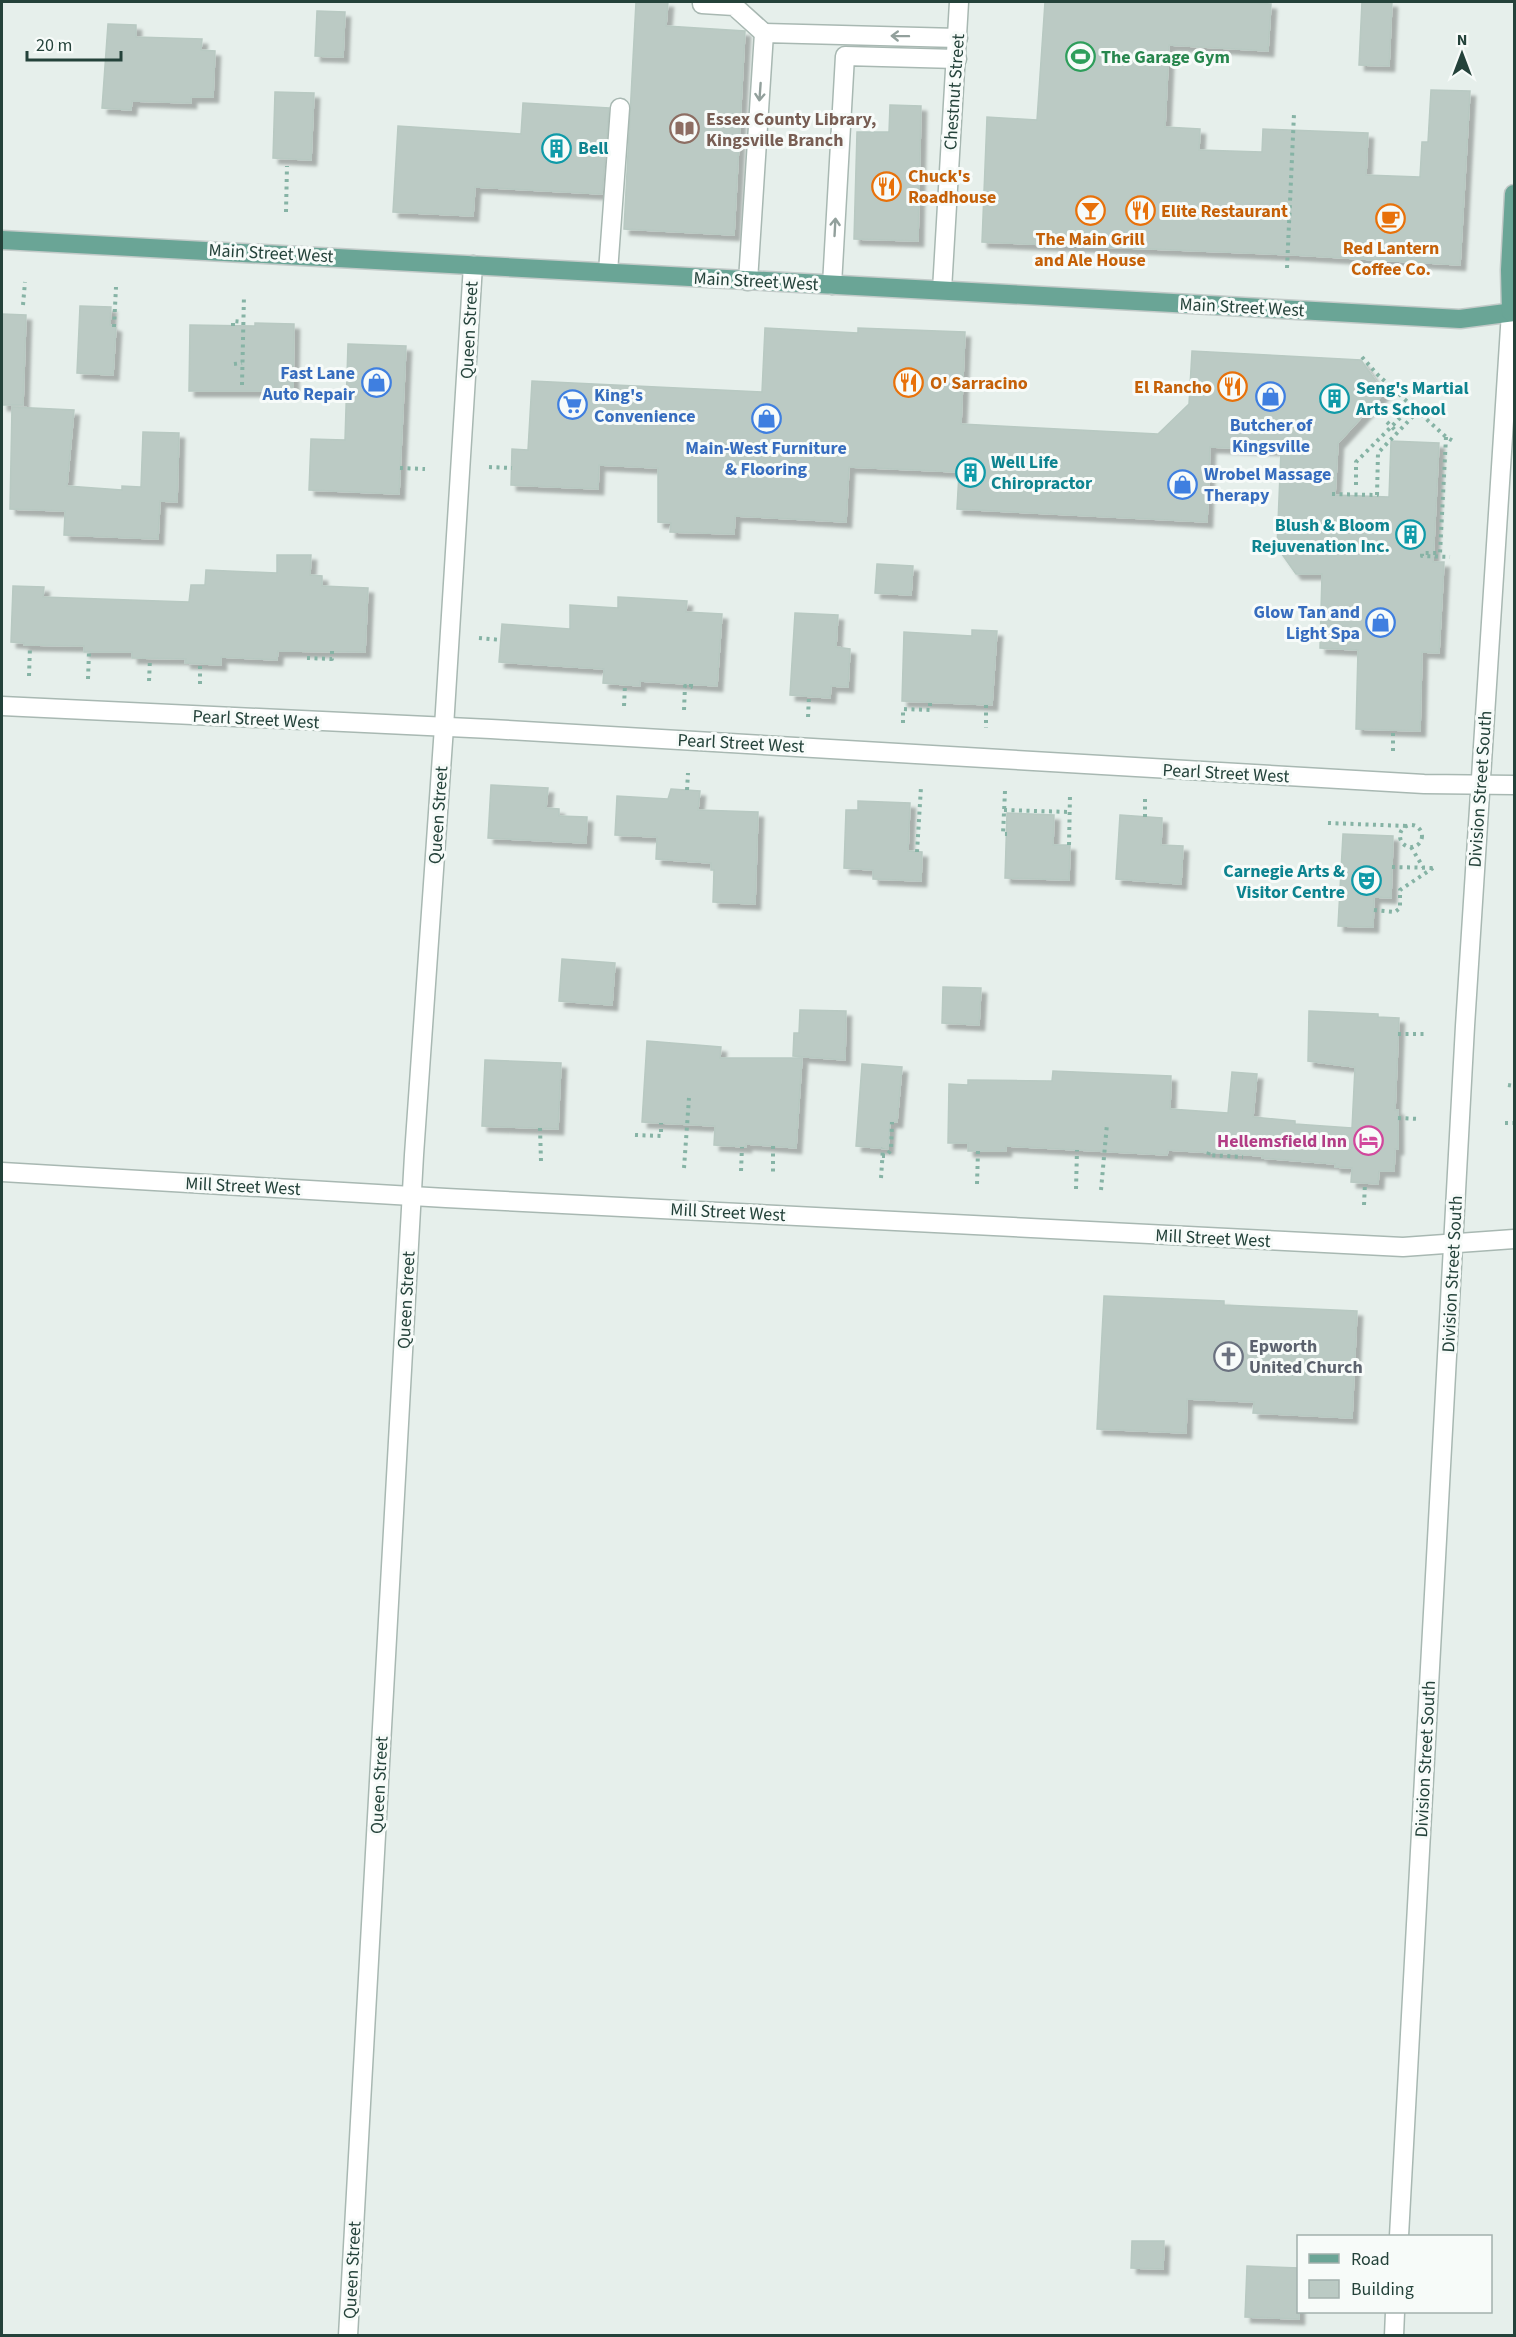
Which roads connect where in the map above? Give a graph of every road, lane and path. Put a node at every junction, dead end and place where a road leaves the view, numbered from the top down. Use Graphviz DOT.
graph roads {
  1 [pos="702,2"];
  2 [pos="959,2"];
  3 [pos="764,33"];
  4 [pos="958,38"];
  5 [pos="957,59"];
  6 [pos="620,108"];
  7 [pos="1294,114"];
  8 [pos="287,166"];
  9 [pos="1515,194"];
  10 [pos="286,212"];
  11 [pos="2,240"];
  12 [pos="473,265"];
  13 [pos="1287,268"];
  14 [pos="608,272"];
  15 [pos="748,281"];
  16 [pos="25,282"];
  17 [pos="832,285"];
  18 [pos="116,287"];
  19 [pos="942,290"];
  20 [pos="243,295"];
  21 [pos="23,305"];
  22 [pos="1513,312"];
  23 [pos="243,322"];
  24 [pos="233,326"];
  25 [pos="114,327"];
  26 [pos="1362,357"];
  27 [pos="242,363"];
  28 [pos="234,364"];
  29 [pos="242,386"];
  30 [pos="1412,406"];
  31 [pos="1418,411"];
  32 [pos="1387,422"];
  33 [pos="1397,432"];
  34 [pos="1446,437"];
  35 [pos="1455,442"];
  36 [pos="489,467"];
  37 [pos="400,468"];
  38 [pos="512,468"];
  39 [pos="425,469"];
  40 [pos="1356,484"];
  41 [pos="1332,494"];
  42 [pos="1450,557"];
  43 [pos="479,638"];
  44 [pos="501,640"];
  45 [pos="30,647"];
  46 [pos="332,651"];
  47 [pos="89,652"];
  48 [pos="307,658"];
  49 [pos="150,659"];
  50 [pos="200,664"];
  51 [pos="29,676"];
  52 [pos="88,679"];
  53 [pos="149,681"];
  54 [pos="200,684"];
  55 [pos="692,684"];
  56 [pos="625,685"];
  57 [pos="809,696"];
  58 [pos="930,702"];
  59 [pos="986,705"];
  60 [pos="2,706"];
  61 [pos="624,706"];
  62 [pos="684,710"];
  63 [pos="808,717"];
  64 [pos="903,723"];
  65 [pos="444,726"];
  66 [pos="986,728"];
  67 [pos="1393,730"];
  68 [pos="1393,751"];
  69 [pos="688,773"];
  70 [pos="1515,785"];
  71 [pos="1480,786"];
  72 [pos="921,787"];
  73 [pos="687,790"];
  74 [pos="1005,791"];
  75 [pos="1070,795"];
  76 [pos="1144,799"];
  77 [pos="1004,810"];
  78 [pos="1070,812"];
  79 [pos="1144,817"];
  80 [pos="1328,823"];
  81 [pos="1407,826"];
  82 [pos="1007,834"];
  83 [pos="1069,845"];
  84 [pos="1411,847"];
  85 [pos="917,852"];
  86 [pos="1392,867"];
  87 [pos="1424,868"];
  88 [pos="1374,910"];
  89 [pos="1398,1034"];
  90 [pos="1424,1034"];
  91 [pos="1508,1086"];
  92 [pos="1515,1086"];
  93 [pos="689,1098"];
  94 [pos="1398,1118"];
  95 [pos="1419,1119"];
  96 [pos="892,1122"];
  97 [pos="661,1123"];
  98 [pos="1505,1123"];
  99 [pos="1515,1123"];
  100 [pos="1107,1124"];
  101 [pos="540,1128"];
  102 [pos="634,1135"];
  103 [pos="773,1146"];
  104 [pos="742,1147"];
  105 [pos="883,1148"];
  106 [pos="1077,1150"];
  107 [pos="978,1151"];
  108 [pos="1209,1152"];
  109 [pos="882,1156"];
  110 [pos="1243,1157"];
  111 [pos="541,1161"];
  112 [pos="684,1168"];
  113 [pos="741,1171"];
  114 [pos="2,1172"];
  115 [pos="773,1172"];
  116 [pos="881,1178"];
  117 [pos="1365,1183"];
  118 [pos="977,1184"];
  119 [pos="1076,1189"];
  120 [pos="1101,1190"];
  121 [pos="412,1196"];
  122 [pos="1364,1205"];
  123 [pos="1515,1239"];
  124 [pos="1454,1243"];
  125 [pos="1399,2235"];
  126 [pos="1395,2313"];
  127 [pos="348,2336"];
  128 [pos="1394,2336"];
  1 -- 3 [label="street"];
  2 -- 4 [label="street, Chestnut Street"];
  4 -- 3 [label="street, one-way"];
  3 -- 15 [label="street, one-way"];
  4 -- 5 [label="street, Chestnut Street"];
  17 -- 5 [label="street, one-way"];
  5 -- 19 [label="street, Chestnut Street"];
  6 -- 14 [label="street"];
  7 -- 13 [label="path"];
  8 -- 10 [label="path"];
  9 -- 22 [label="main road"];
  11 -- 12 [label="main road, Main Street West"];
  12 -- 14 [label="main road, Main Street West"];
  12 -- 65 [label="street, Queen Street"];
  14 -- 15 [label="main road, Main Street West"];
  15 -- 17 [label="main road, Main Street West"];
  16 -- 21 [label="path"];
  17 -- 19 [label="main road, Main Street West"];
  18 -- 25 [label="path"];
  19 -- 22 [label="main road, Main Street West"];
  20 -- 23 [label="path"];
  22 -- 71 [label="street, Division Street South"];
  23 -- 24 [label="path"];
  23 -- 27 [label="path"];
  26 -- 30 [label="path"];
  27 -- 28 [label="path"];
  27 -- 29 [label="path"];
  30 -- 31 [label="path"];
  30 -- 40 [label="path"];
  31 -- 33 [label="path"];
  31 -- 34 [label="path"];
  32 -- 33 [label="path, bridge"];
  33 -- 41 [label="path"];
  34 -- 35 [label="path"];
  34 -- 42 [label="path"];
  36 -- 38 [label="path"];
  37 -- 39 [label="path"];
  43 -- 44 [label="path"];
  45 -- 51 [label="path"];
  46 -- 48 [label="path"];
  47 -- 52 [label="path"];
  49 -- 53 [label="path"];
  50 -- 54 [label="path"];
  55 -- 62 [label="path"];
  56 -- 61 [label="path"];
  57 -- 63 [label="path"];
  58 -- 64 [label="path"];
  59 -- 66 [label="path"];
  60 -- 65 [label="street, Pearl Street West"];
  65 -- 71 [label="street, Pearl Street West"];
  65 -- 121 [label="street, Queen Street"];
  67 -- 68 [label="path"];
  69 -- 73 [label="path"];
  70 -- 71 [label="street, Pearl Street West"];
  71 -- 124 [label="street, Division Street South"];
  72 -- 85 [label="path"];
  74 -- 77 [label="path"];
  75 -- 78 [label="path"];
  76 -- 79 [label="path"];
  77 -- 78 [label="path"];
  77 -- 82 [label="path"];
  78 -- 83 [label="path"];
  80 -- 81 [label="path"];
  81 -- 84 [label="path"];
  81 -- 84 [label="path"];
  84 -- 87 [label="path"];
  86 -- 87 [label="path"];
  87 -- 88 [label="path"];
  89 -- 90 [label="path"];
  91 -- 92 [label="path"];
  93 -- 112 [label="path"];
  94 -- 95 [label="path"];
  96 -- 109 [label="path"];
  97 -- 102 [label="path"];
  98 -- 99 [label="path"];
  100 -- 120 [label="path"];
  101 -- 111 [label="path"];
  103 -- 115 [label="path"];
  104 -- 113 [label="path"];
  105 -- 109 [label="path"];
  106 -- 119 [label="path"];
  107 -- 118 [label="path"];
  108 -- 110 [label="path"];
  109 -- 116 [label="path"];
  114 -- 121 [label="street, Mill Street West"];
  117 -- 122 [label="path"];
  121 -- 124 [label="street, Mill Street West"];
  121 -- 127 [label="street, Queen Street"];
  123 -- 124 [label="street, Mill Street West"];
  124 -- 125 [label="street, Division Street South"];
  126 -- 128 [label="street"];
}
